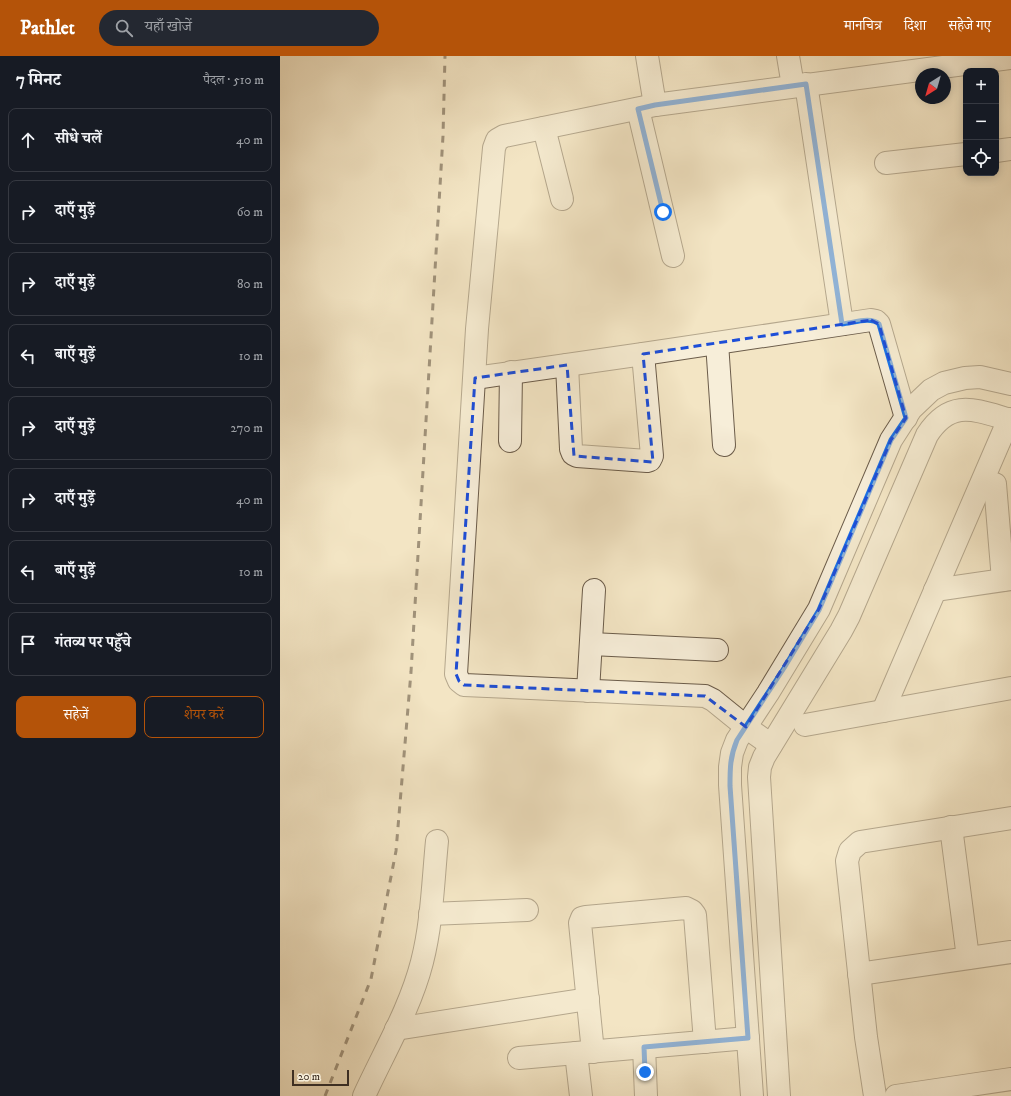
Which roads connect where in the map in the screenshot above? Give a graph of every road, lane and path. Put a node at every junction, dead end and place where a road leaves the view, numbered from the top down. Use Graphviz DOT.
graph roads {
  1 [pos="647,56"];
  2 [pos="788,56"];
  3 [pos="1011,58"];
  4 [pos="799,85"];
  5 [pos="647,107"];
  6 [pos="544,128"];
  7 [pos="1011,149"];
  8 [pos="999,151"];
  9 [pos="963,154"];
  10 [pos="886,163"];
  11 [pos="562,199"];
  12 [pos="673,256"];
  13 [pos="842,324"];
  14 [pos="717,343"];
  15 [pos="642,354"];
  16 [pos="567,365"];
  17 [pos="512,372"];
  18 [pos="474,378"];
  19 [pos="1011,384"];
  20 [pos="906,418"];
  21 [pos="1010,419"];
  22 [pos="510,441"];
  23 [pos="724,445"];
  24 [pos="996,484"];
  25 [pos="1007,579"];
  26 [pos="594,590"];
  27 [pos="935,590"];
  28 [pos="591,644"];
  29 [pos="717,650"];
  30 [pos="1011,688"];
  31 [pos="588,691"];
  32 [pos="883,711"];
  33 [pos="805,725"];
  34 [pos="759,736"];
  35 [pos="1011,818"];
  36 [pos="951,827"];
  37 [pos="437,842"];
  38 [pos="527,910"];
  39 [pos="430,914"];
  40 [pos="1011,952"];
  41 [pos="968,958"];
  42 [pos="859,974"];
  43 [pos="588,999"];
  44 [pos="396,1029"];
  45 [pos="748,1038"];
  46 [pos="705,1042"];
  47 [pos="644,1047"];
  48 [pos="585,1053"];
  49 [pos="519,1058"];
  50 [pos="1011,1079"];
  51 [pos="364,1096"];
  52 [pos="581,1096"];
  53 [pos="646,1096"];
  54 [pos="752,1096"];
  55 [pos="779,1096"];
  56 [pos="875,1096"];
  57 [pos="896,1096"];
  1 -- 5 [label="street"];
  2 -- 4 [label="street"];
  3 -- 4 [label="street"];
  4 -- 5 [label="street"];
  4 -- 13 [label="street"];
  5 -- 6 [label="street"];
  5 -- 12 [label="street"];
  6 -- 11 [label="street"];
  6 -- 18 [label="street"];
  7 -- 8 [label="street"];
  9 -- 10 [label="street"];
  13 -- 14 [label="street"];
  13 -- 20 [label="street"];
  14 -- 15 [label="street"];
  14 -- 23 [label="street"];
  15 -- 16 [label="street"];
  15 -- 16 [label="street"];
  16 -- 17 [label="street"];
  17 -- 18 [label="street"];
  17 -- 22 [label="street"];
  18 -- 31 [label="street"];
  19 -- 20 [label="street"];
  20 -- 34 [label="street"];
  21 -- 24 [label="street"];
  21 -- 34 [label="street"];
  24 -- 25 [label="street"];
  24 -- 27 [label="street"];
  25 -- 27 [label="street"];
  26 -- 28 [label="street"];
  27 -- 32 [label="street"];
  28 -- 29 [label="street"];
  28 -- 31 [label="street"];
  30 -- 32 [label="street"];
  31 -- 34 [label="street"];
  32 -- 33 [label="street"];
  34 -- 45 [label="street"];
  34 -- 55 [label="street"];
  35 -- 36 [label="street"];
  36 -- 41 [label="street"];
  36 -- 42 [label="street"];
  37 -- 39 [label="street"];
  38 -- 39 [label="street"];
  39 -- 44 [label="street"];
  40 -- 41 [label="street"];
  41 -- 42 [label="street"];
  42 -- 56 [label="street"];
  43 -- 44 [label="street"];
  43 -- 46 [label="street"];
  43 -- 48 [label="street"];
  44 -- 51 [label="street"];
  45 -- 46 [label="street"];
  45 -- 54 [label="street"];
  46 -- 47 [label="street"];
  47 -- 48 [label="street"];
  47 -- 53 [label="street"];
  48 -- 49 [label="street"];
  48 -- 52 [label="street"];
  50 -- 57 [label="street"];
}
